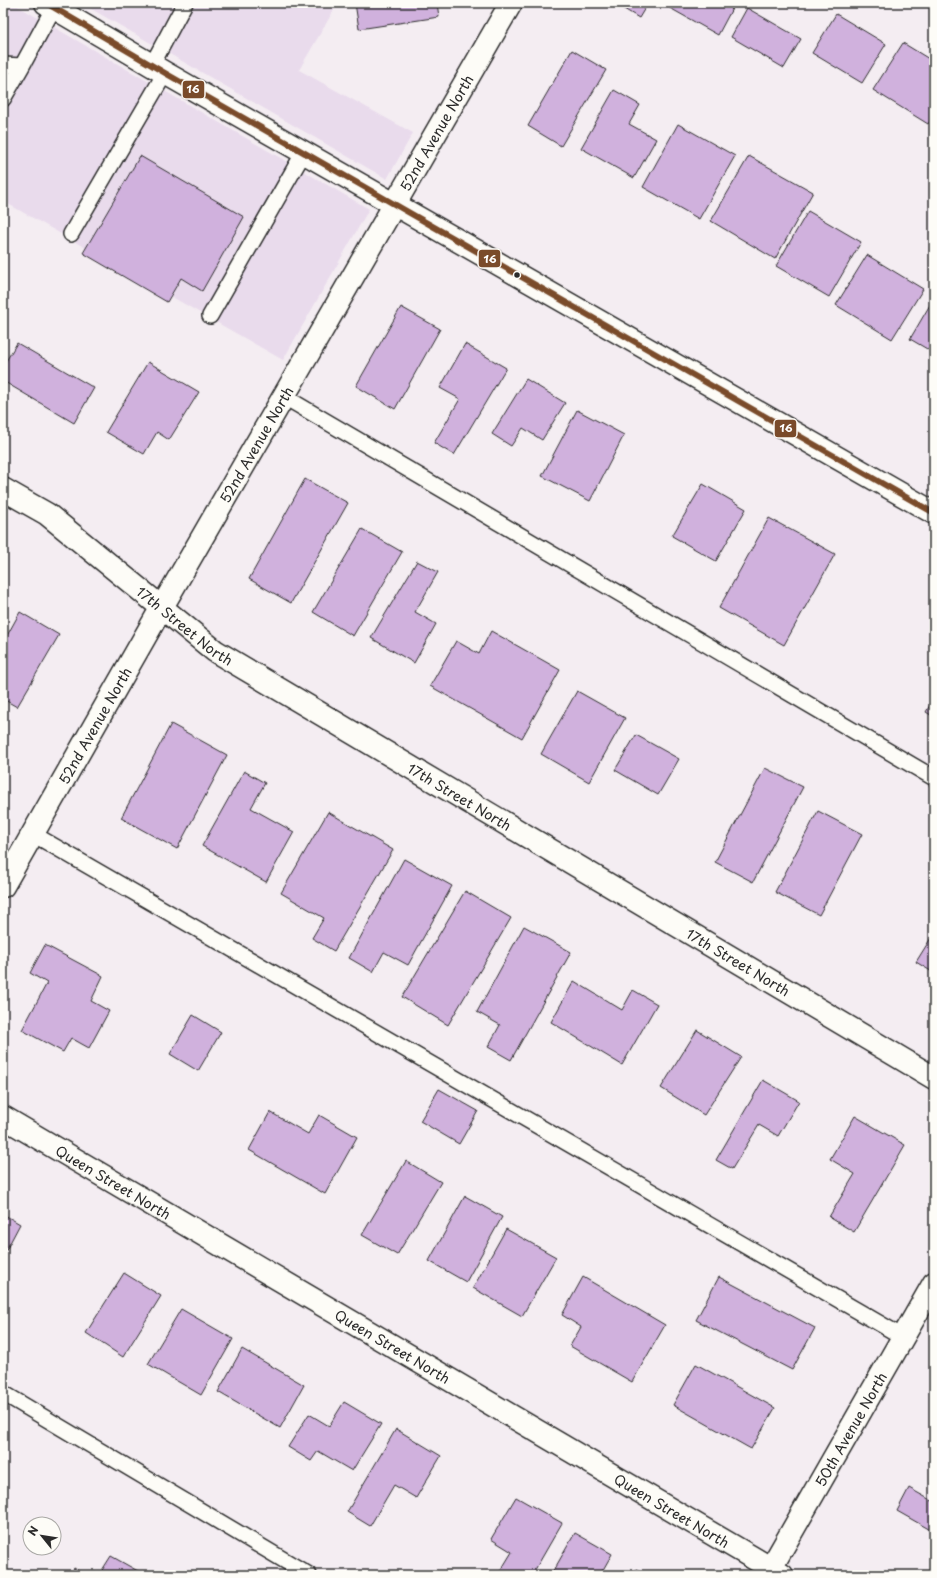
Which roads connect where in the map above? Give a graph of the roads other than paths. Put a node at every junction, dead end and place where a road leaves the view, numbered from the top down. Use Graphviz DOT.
graph roads {
  1 [pos="185,3"];
  2 [pos="511,3"];
  3 [pos="50,5"];
  4 [pos="3,65"];
  5 [pos="22,66"];
  6 [pos="159,69"];
  7 [pos="3,99"];
  8 [pos="304,152"];
  9 [pos="395,204"];
  10 [pos="71,234"];
  11 [pos="210,316"];
  12 [pos="283,396"];
  13 [pos="3,489"];
  14 [pos="934,513"];
  15 [pos="162,607"];
  16 [pos="934,778"];
  17 [pos="32,834"];
  18 [pos="3,886"];
  19 [pos="934,1078"];
  20 [pos="3,1117"];
  21 [pos="934,1283"];
  22 [pos="904,1337"];
  23 [pos="3,1393"];
  24 [pos="773,1573"];
  25 [pos="309,1575"];
  1 -- 6 [label="lane"];
  2 -- 9 [label="street, 52nd Avenue North"];
  3 -- 5 [label="lane"];
  3 -- 6 [label="street"];
  4 -- 5 [label="lane"];
  5 -- 7 [label="lane"];
  6 -- 8 [label="street"];
  6 -- 10 [label="lane"];
  8 -- 9 [label="street"];
  8 -- 11 [label="lane"];
  9 -- 12 [label="street, 52nd Avenue North"];
  9 -- 14 [label="street"];
  12 -- 15 [label="street, 52nd Avenue North"];
  12 -- 16 [label="lane"];
  13 -- 15 [label="street, 17th Street North"];
  15 -- 17 [label="street, 52nd Avenue North"];
  15 -- 19 [label="street, 17th Street North"];
  17 -- 18 [label="street, 52nd Avenue North"];
  17 -- 22 [label="lane"];
  20 -- 24 [label="street, Queen Street North"];
  21 -- 22 [label="street, 50th Avenue North"];
  22 -- 24 [label="street, 50th Avenue North"];
  23 -- 25 [label="lane"];
}
